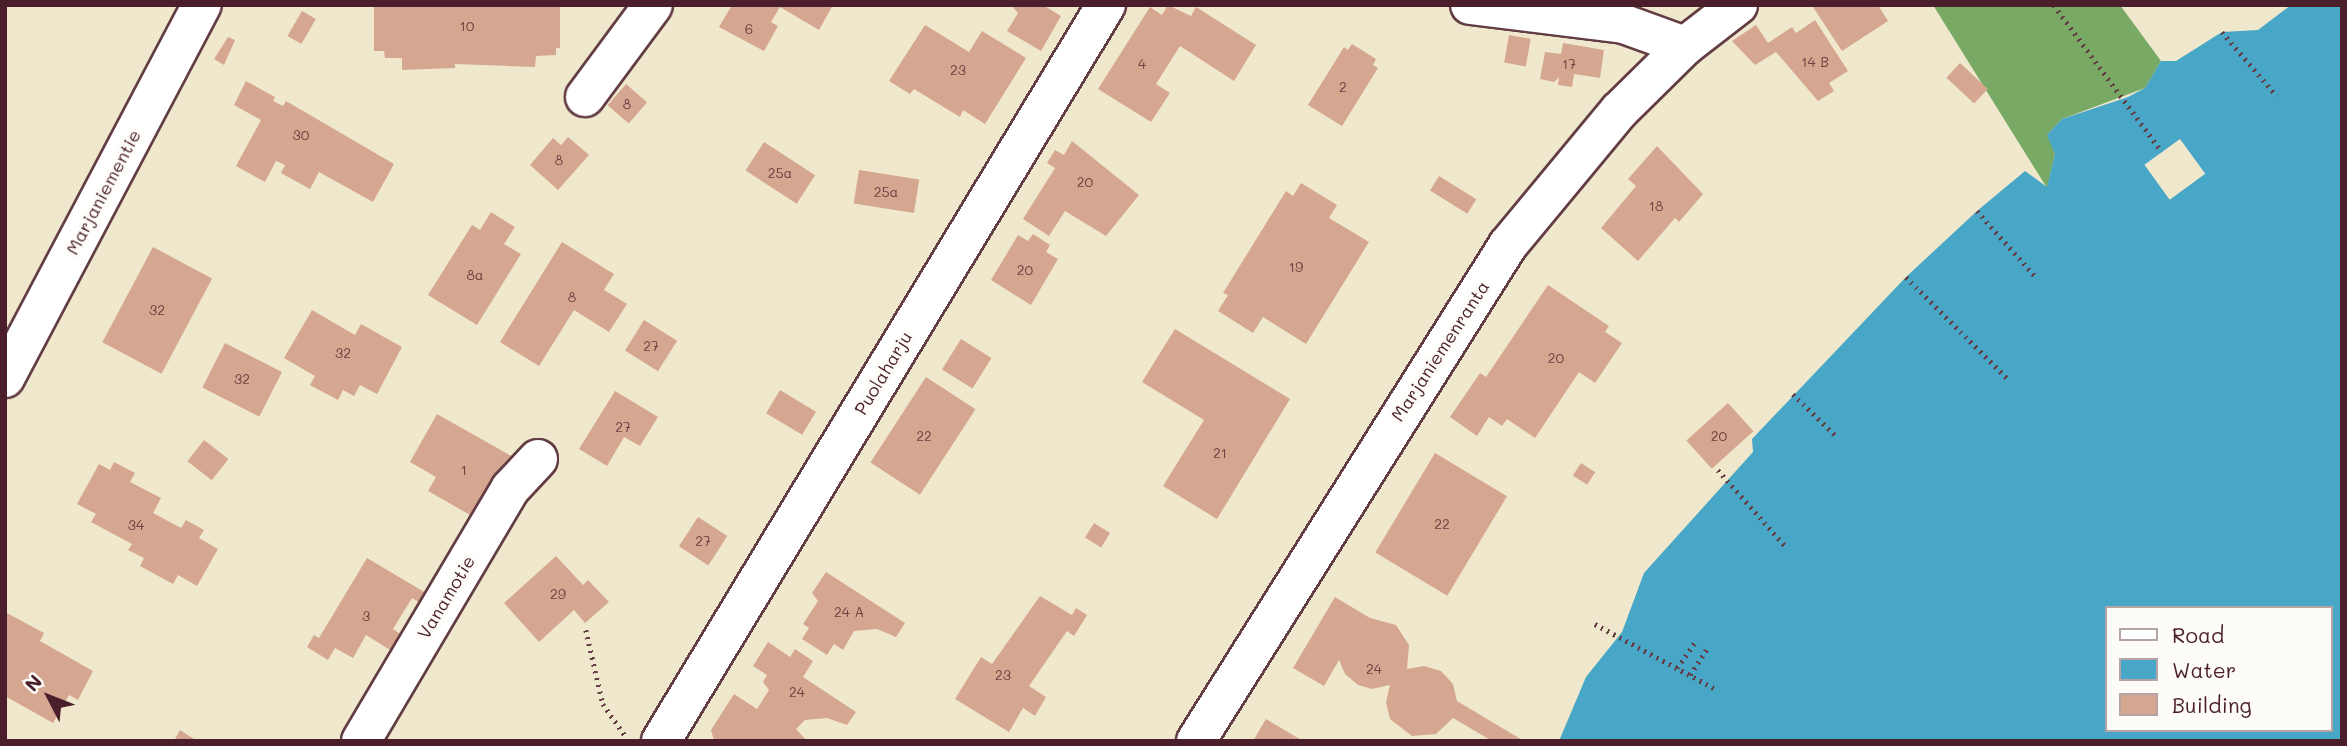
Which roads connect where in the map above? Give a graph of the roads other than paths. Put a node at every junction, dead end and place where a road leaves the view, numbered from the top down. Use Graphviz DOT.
graph roads {
  1 [pos="202,5"];
  2 [pos="653,5"];
  3 [pos="1106,5"];
  4 [pos="1470,5"];
  5 [pos="1738,5"];
  6 [pos="1685,46"];
  7 [pos="585,97"];
  8 [pos="5,378"];
  9 [pos="538,459"];
  10 [pos="361,741"];
  11 [pos="661,741"];
  12 [pos="1196,741"];
  1 -- 8 [label="street, Marjaniementie"];
  2 -- 7 [label="street"];
  3 -- 11 [label="street, Puolaharju"];
  4 -- 6 [label="street"];
  5 -- 6 [label="street, Marjaniemenranta"];
  6 -- 12 [label="street, Marjaniemenranta"];
  9 -- 10 [label="street, Vanamotie"];
}
